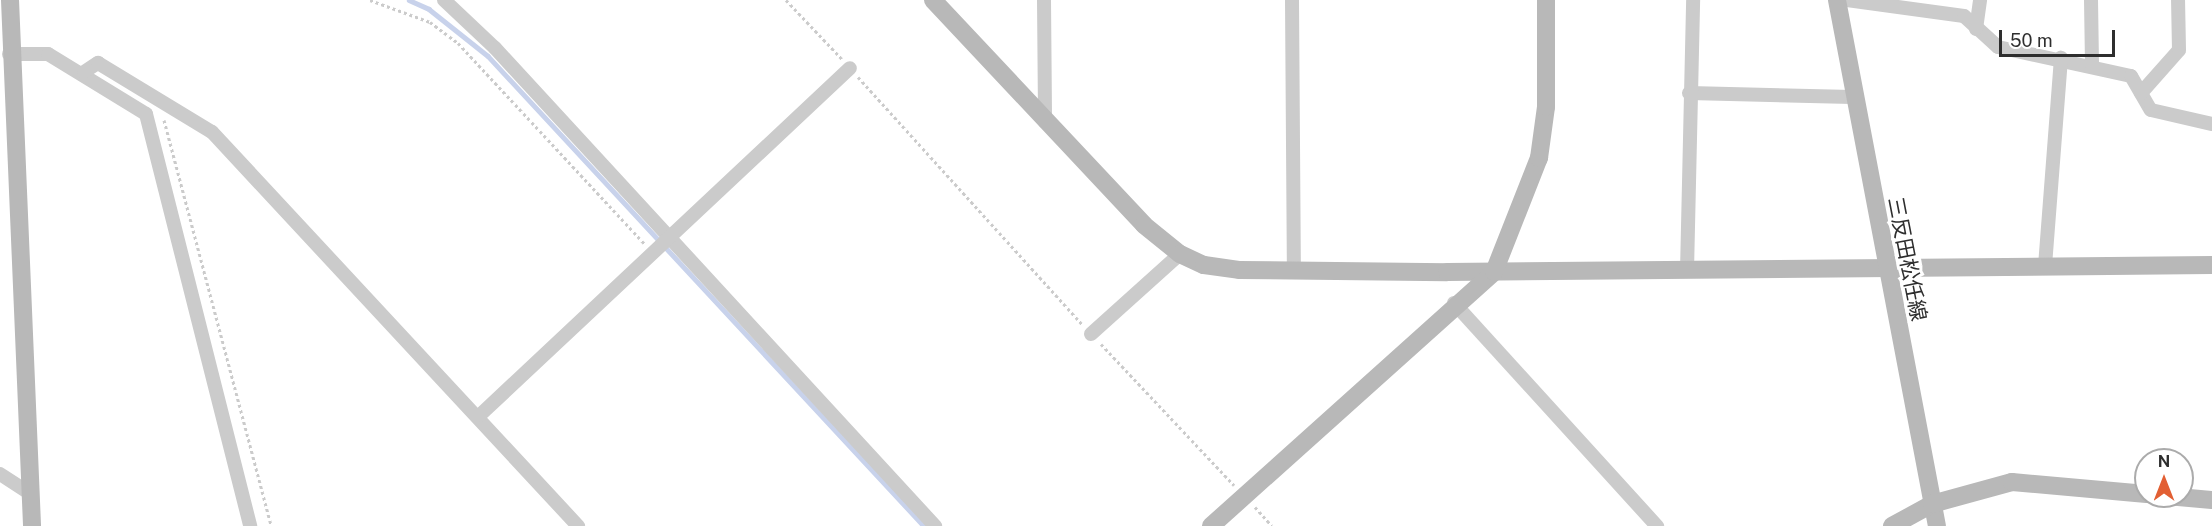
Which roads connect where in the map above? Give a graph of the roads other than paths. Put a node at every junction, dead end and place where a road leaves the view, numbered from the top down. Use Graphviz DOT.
graph roads {
  1 [pos="10,0"];
  2 [pos="444,0"];
  3 [pos="933,0"];
  4 [pos="1044,0"];
  5 [pos="1292,0"];
  6 [pos="1546,0"];
  7 [pos="1693,0"];
  8 [pos="1837,0"];
  9 [pos="1847,0"];
  10 [pos="1980,0"];
  11 [pos="2091,0"];
  12 [pos="2178,0"];
  13 [pos="1976,29"];
  14 [pos="9,54"];
  15 [pos="2061,58"];
  16 [pos="2092,65"];
  17 [pos="850,68"];
  18 [pos="84,72"];
  19 [pos="1689,93"];
  20 [pos="2141,93"];
  21 [pos="1852,97"];
  22 [pos="1045,122"];
  23 [pos="2212,124"];
  24 [pos="669,242"];
  25 [pos="1180,254"];
  26 [pos="2212,265"];
  27 [pos="2045,266"];
  28 [pos="1687,271"];
  29 [pos="1887,271"];
  30 [pos="1294,272"];
  31 [pos="1494,272"];
  32 [pos="1454,303"];
  33 [pos="1091,334"];
  34 [pos="480,415"];
  35 [pos="0,474"];
  36 [pos="2134,493"];
  37 [pos="31,494"];
  38 [pos="2194,498"];
  39 [pos="2212,500"];
  40 [pos="1932,504"];
  41 [pos="32,526"];
  42 [pos="250,526"];
  43 [pos="578,526"];
  44 [pos="935,526"];
  45 [pos="1210,526"];
  46 [pos="1658,526"];
  47 [pos="1892,526"];
  48 [pos="1937,526"];
  1 -- 14 [label="street"];
  2 -- 24 [label="street"];
  3 -- 22 [label="street"];
  4 -- 22 [label="street"];
  5 -- 30 [label="street"];
  6 -- 31 [label="street"];
  7 -- 19 [label="street"];
  8 -- 21 [label="street, 三反田松任線"];
  9 -- 13 [label="street"];
  10 -- 13 [label="street"];
  11 -- 16 [label="street"];
  12 -- 20 [label="street"];
  13 -- 15 [label="street"];
  14 -- 18 [label="street"];
  14 -- 37 [label="street"];
  15 -- 16 [label="street"];
  15 -- 27 [label="street"];
  16 -- 20 [label="street"];
  17 -- 24 [label="street"];
  18 -- 34 [label="street"];
  18 -- 42 [label="street"];
  19 -- 21 [label="street"];
  19 -- 28 [label="street"];
  20 -- 23 [label="street"];
  21 -- 29 [label="street, 三反田松任線"];
  22 -- 25 [label="street"];
  24 -- 34 [label="street"];
  24 -- 44 [label="street"];
  25 -- 30 [label="street"];
  25 -- 33 [label="street"];
  26 -- 27 [label="street"];
  27 -- 29 [label="street"];
  28 -- 29 [label="street"];
  28 -- 31 [label="street"];
  29 -- 40 [label="street, 三反田松任線"];
  30 -- 31 [label="street"];
  31 -- 32 [label="street"];
  32 -- 45 [label="street"];
  32 -- 46 [label="street"];
  34 -- 43 [label="street"];
  35 -- 37 [label="street"];
  36 -- 40 [label="street"];
  37 -- 41 [label="street"];
  38 -- 39 [label="street"];
  40 -- 47 [label="street"];
  40 -- 48 [label="street, 三反田松任線"];
}
